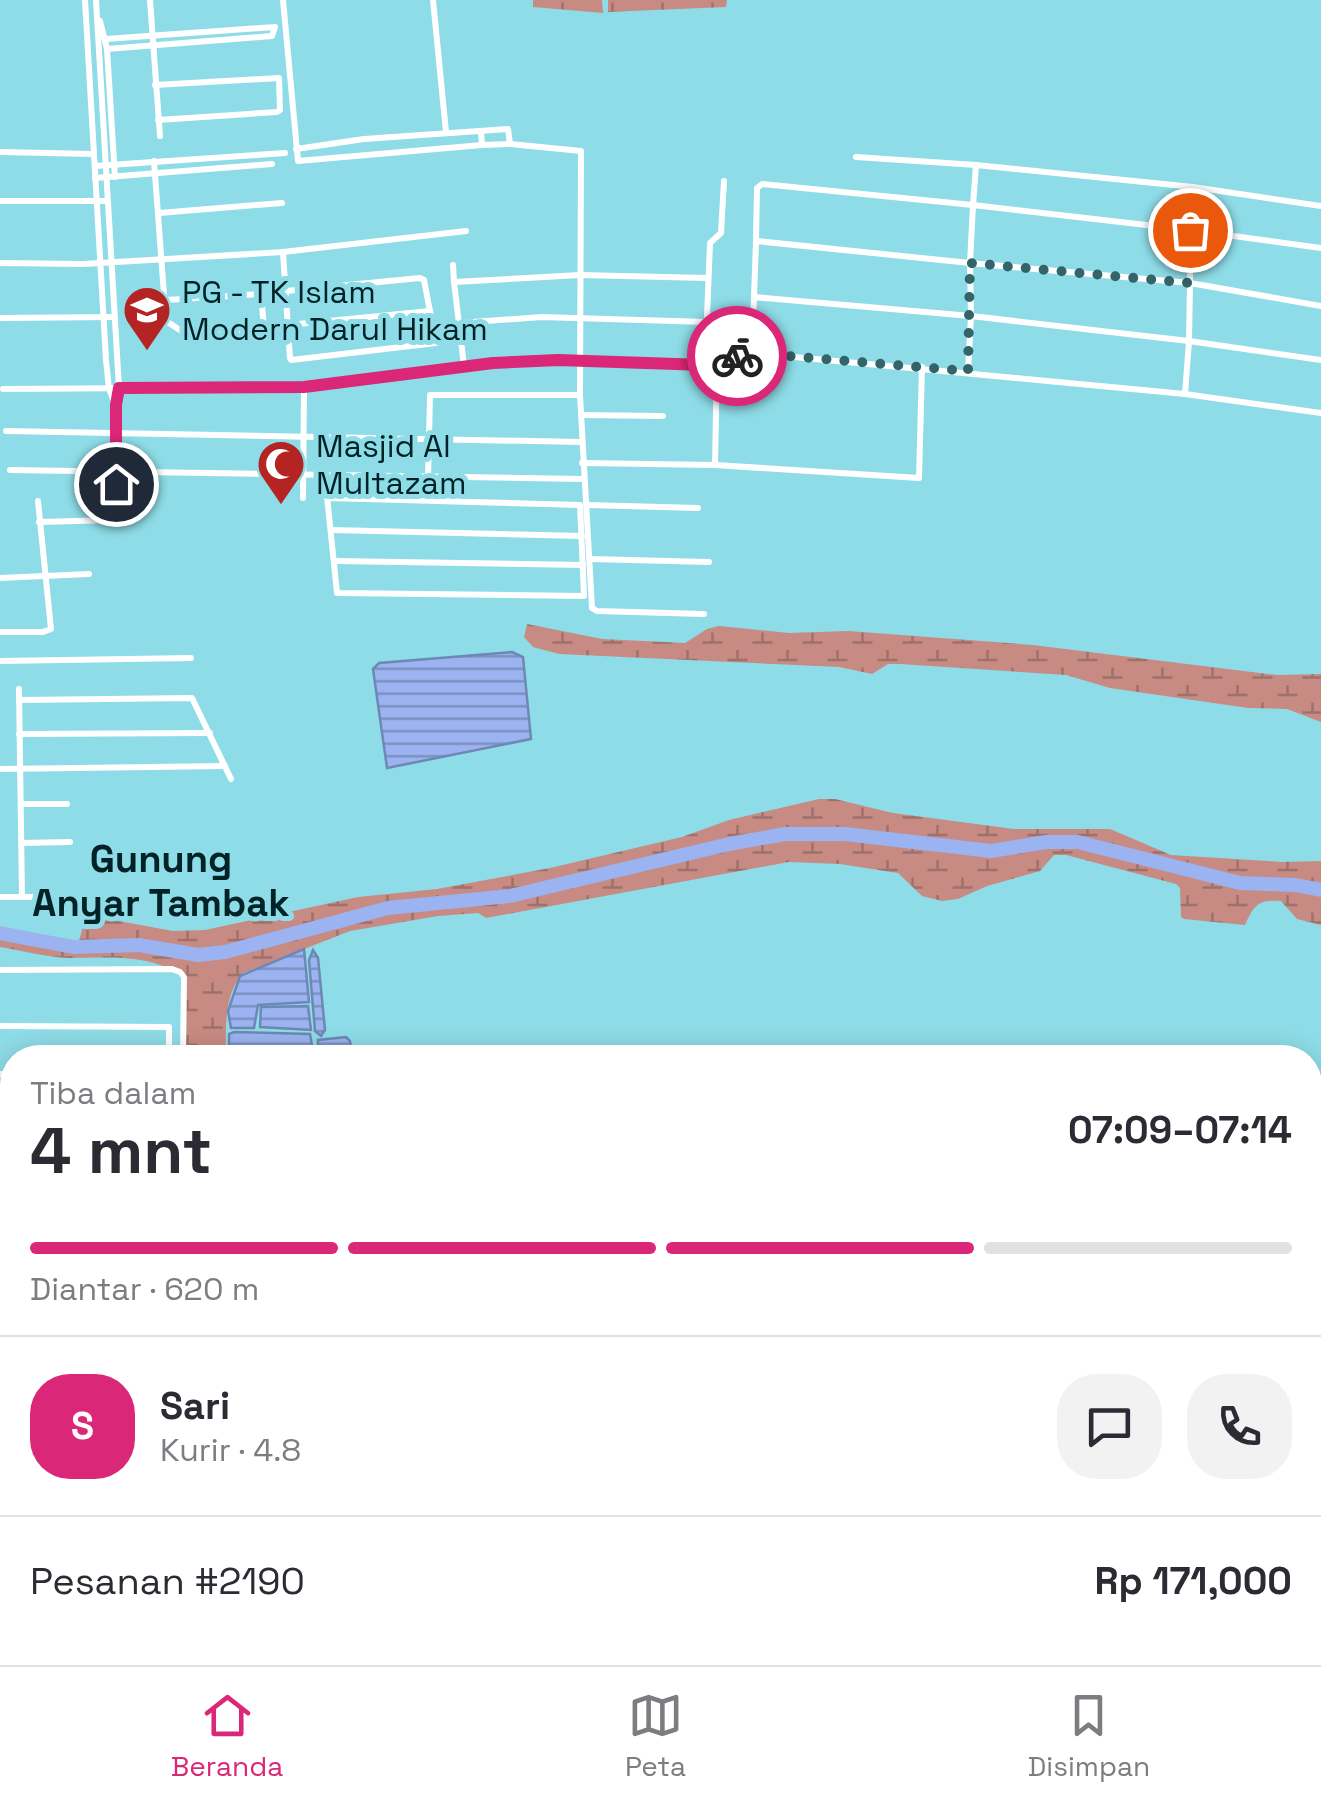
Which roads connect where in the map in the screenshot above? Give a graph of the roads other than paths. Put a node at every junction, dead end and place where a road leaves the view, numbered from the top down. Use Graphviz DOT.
graph roads {
  1 [pos="85,0"];
  2 [pos="96,0"];
  3 [pos="150,0"];
  4 [pos="283,0"];
  5 [pos="432,0"];
  6 [pos="97,16"];
  7 [pos="152,35"];
  8 [pos="106,39"];
  9 [pos="152,46"];
  10 [pos="106,49"];
  11 [pos="155,85"];
  12 [pos="158,120"];
  13 [pos="446,132"];
  14 [pos="160,136"];
  15 [pos="481,137"];
  16 [pos="509,138"];
  17 [pos="296,149"];
  18 [pos="0,152"];
  19 [pos="284,153"];
  20 [pos="94,154"];
  21 [pos="856,157"];
  22 [pos="109,164"];
  23 [pos="272,164"];
  24 [pos="193,165"];
  25 [pos="95,166"];
  26 [pos="976,166"];
  27 [pos="154,168"];
  28 [pos="95,178"];
  29 [pos="111,178"];
  30 [pos="724,180"];
  31 [pos="1193,187"];
  32 [pos="0,201"];
  33 [pos="108,201"];
  34 [pos="96,202"];
  35 [pos="282,204"];
  36 [pos="973,205"];
  37 [pos="1321,206"];
  38 [pos="159,213"];
  39 [pos="1190,230"];
  40 [pos="466,231"];
  41 [pos="756,241"];
  42 [pos="1321,248"];
  43 [pos="283,252"];
  44 [pos="160,258"];
  45 [pos="0,263"];
  46 [pos="101,263"];
  47 [pos="112,263"];
  48 [pos="970,263"];
  49 [pos="453,265"];
  50 [pos="580,274"];
  51 [pos="706,278"];
  52 [pos="454,282"];
  53 [pos="1190,283"];
  54 [pos="286,291"];
  55 [pos="754,297"];
  56 [pos="166,300"];
  57 [pos="1321,306"];
  58 [pos="430,311"];
  59 [pos="972,316"];
  60 [pos="104,317"];
  61 [pos="114,317"];
  62 [pos="0,318"];
  63 [pos="580,318"];
  64 [pos="706,322"];
  65 [pos="458,323"];
  66 [pos="288,325"];
  67 [pos="1189,342"];
  68 [pos="752,353"];
  69 [pos="717,360"];
  70 [pos="1321,360"];
  71 [pos="580,361"];
  72 [pos="705,365"];
  73 [pos="464,366"];
  74 [pos="922,367"];
  75 [pos="968,371"];
  76 [pos="304,387"];
  77 [pos="109,388"];
  78 [pos="119,388"];
  79 [pos="3,390"];
  80 [pos="1185,394"];
  81 [pos="580,396"];
  82 [pos="116,405"];
  83 [pos="1321,413"];
  84 [pos="581,415"];
  85 [pos="663,416"];
  86 [pos="6,431"];
  87 [pos="117,433"];
  88 [pos="304,435"];
  89 [pos="428,436"];
  90 [pos="581,442"];
  91 [pos="582,463"];
  92 [pos="715,465"];
  93 [pos="10,470"];
  94 [pos="117,473"];
  95 [pos="303,476"];
  96 [pos="324,477"];
  97 [pos="428,479"];
  98 [pos="584,479"];
  99 [pos="303,498"];
  100 [pos="327,498"];
  101 [pos="38,501"];
  102 [pos="588,505"];
  103 [pos="698,508"];
  104 [pos="39,522"];
  105 [pos="331,530"];
  106 [pos="582,536"];
  107 [pos="590,559"];
  108 [pos="334,560"];
  109 [pos="709,562"];
  110 [pos="583,566"];
  111 [pos="89,574"];
  112 [pos="45,577"];
  113 [pos="0,578"];
  114 [pos="704,614"];
  115 [pos="0,632"];
  116 [pos="191,658"];
  117 [pos="0,661"];
  118 [pos="18,689"];
  119 [pos="19,700"];
  120 [pos="210,733"];
  121 [pos="19,734"];
  122 [pos="225,766"];
  123 [pos="20,768"];
  124 [pos="0,769"];
  125 [pos="231,779"];
  126 [pos="20,804"];
  127 [pos="68,804"];
  128 [pos="21,842"];
  129 [pos="70,842"];
  130 [pos="0,897"];
  131 [pos="22,897"];
  132 [pos="73,897"];
  133 [pos="0,970"];
  134 [pos="0,1026"];
  135 [pos="169,1045"];
  136 [pos="184,1045"];
  1 -- 20 [label="street"];
  2 -- 6 [label="street"];
  3 -- 7 [label="street"];
  4 -- 17 [label="street"];
  5 -- 13 [label="street"];
  6 -- 8 [label="street"];
  6 -- 22 [label="street"];
  7 -- 8 [label="street"];
  7 -- 9 [label="street"];
  7 -- 9 [label="street"];
  8 -- 10 [label="street"];
  9 -- 10 [label="street"];
  9 -- 11 [label="street"];
  10 -- 22 [label="street"];
  11 -- 12 [label="street"];
  11 -- 12 [label="street"];
  12 -- 14 [label="street"];
  13 -- 15 [label="street"];
  13 -- 17 [label="street"];
  15 -- 16 [label="street"];
  15 -- 16 [label="street"];
  15 -- 17 [label="street"];
  16 -- 50 [label="street"];
  18 -- 20 [label="street"];
  19 -- 24 [label="street"];
  20 -- 25 [label="street"];
  21 -- 26 [label="street"];
  22 -- 25 [label="street"];
  22 -- 27 [label="street"];
  22 -- 29 [label="street"];
  23 -- 24 [label="street"];
  24 -- 27 [label="street"];
  24 -- 27 [label="street"];
  25 -- 28 [label="street"];
  26 -- 31 [label="street"];
  26 -- 36 [label="street"];
  27 -- 29 [label="street"];
  27 -- 38 [label="street"];
  28 -- 29 [label="street"];
  28 -- 34 [label="street"];
  29 -- 33 [label="street"];
  30 -- 51 [label="street"];
  31 -- 37 [label="street"];
  31 -- 39 [label="street"];
  32 -- 34 [label="street"];
  33 -- 34 [label="street"];
  33 -- 47 [label="street"];
  34 -- 46 [label="street"];
  35 -- 38 [label="street"];
  36 -- 39 [label="street"];
  36 -- 41 [label="street"];
  36 -- 48 [label="street"];
  38 -- 44 [label="street"];
  39 -- 42 [label="street"];
  39 -- 53 [label="street"];
  40 -- 43 [label="street"];
  41 -- 48 [label="street"];
  41 -- 55 [label="street"];
  43 -- 44 [label="street"];
  43 -- 54 [label="street"];
  44 -- 47 [label="street"];
  44 -- 56 [label="street"];
  45 -- 46 [label="street"];
  46 -- 47 [label="street"];
  46 -- 60 [label="street"];
  47 -- 61 [label="street"];
  48 -- 53 [label="street"];
  48 -- 59 [label="street"];
  49 -- 52 [label="street"];
  50 -- 51 [label="street"];
  50 -- 52 [label="street"];
  50 -- 63 [label="street"];
  51 -- 64 [label="street"];
  52 -- 65 [label="street"];
  53 -- 57 [label="street"];
  53 -- 67 [label="street"];
  54 -- 58 [label="street"];
  54 -- 66 [label="street"];
  55 -- 59 [label="street"];
  55 -- 68 [label="street"];
  56 -- 56 [label="street"];
  58 -- 66 [label="street"];
  58 -- 66 [label="street"];
  59 -- 67 [label="street"];
  59 -- 75 [label="street"];
  60 -- 61 [label="street"];
  60 -- 62 [label="street"];
  60 -- 77 [label="street"];
  61 -- 78 [label="street"];
  63 -- 64 [label="street"];
  63 -- 65 [label="street"];
  63 -- 71 [label="street"];
  64 -- 72 [label="street"];
  65 -- 73 [label="street"];
  67 -- 70 [label="street"];
  67 -- 80 [label="street"];
  68 -- 69 [label="street"];
  68 -- 74 [label="street"];
  69 -- 72 [label="street"];
  69 -- 92 [label="street"];
  71 -- 72 [label="street"];
  71 -- 73 [label="street"];
  71 -- 81 [label="street"];
  73 -- 76 [label="street"];
  74 -- 75 [label="street"];
  74 -- 92 [label="street"];
  75 -- 80 [label="street"];
  76 -- 78 [label="street"];
  76 -- 88 [label="street"];
  77 -- 78 [label="street"];
  77 -- 79 [label="street"];
  77 -- 82 [label="street"];
  78 -- 82 [label="street"];
  80 -- 83 [label="street"];
  81 -- 84 [label="street"];
  81 -- 89 [label="street"];
  82 -- 87 [label="street"];
  84 -- 85 [label="street"];
  84 -- 90 [label="street"];
  86 -- 87 [label="street"];
  87 -- 88 [label="street"];
  87 -- 94 [label="street"];
  88 -- 89 [label="street"];
  88 -- 95 [label="street"];
  89 -- 90 [label="street"];
  89 -- 97 [label="street"];
  90 -- 91 [label="street"];
  91 -- 92 [label="street"];
  91 -- 98 [label="street"];
  93 -- 94 [label="street"];
  94 -- 95 [label="street"];
  94 -- 104 [label="street"];
  95 -- 96 [label="street"];
  95 -- 99 [label="street"];
  96 -- 97 [label="street"];
  96 -- 100 [label="street"];
  97 -- 98 [label="street"];
  98 -- 102 [label="street"];
  100 -- 105 [label="street"];
  100 -- 106 [label="street"];
  101 -- 104 [label="street"];
  102 -- 103 [label="street"];
  102 -- 107 [label="street"];
  104 -- 112 [label="street"];
  105 -- 106 [label="street"];
  105 -- 108 [label="street"];
  106 -- 110 [label="street"];
  107 -- 109 [label="street"];
  107 -- 114 [label="street"];
  108 -- 110 [label="street"];
  108 -- 110 [label="street"];
  111 -- 112 [label="street"];
  112 -- 113 [label="street"];
  112 -- 115 [label="street"];
  116 -- 117 [label="street"];
  118 -- 119 [label="street"];
  119 -- 120 [label="street"];
  119 -- 121 [label="street"];
  120 -- 121 [label="street"];
  120 -- 122 [label="street"];
  121 -- 123 [label="street"];
  122 -- 123 [label="street"];
  122 -- 125 [label="street"];
  123 -- 124 [label="street"];
  123 -- 126 [label="street"];
  126 -- 127 [label="street"];
  126 -- 128 [label="street"];
  128 -- 129 [label="street"];
  128 -- 131 [label="street"];
  130 -- 131 [label="street"];
  131 -- 132 [label="street"];
  133 -- 136 [label="street"];
  134 -- 135 [label="street"];
}
